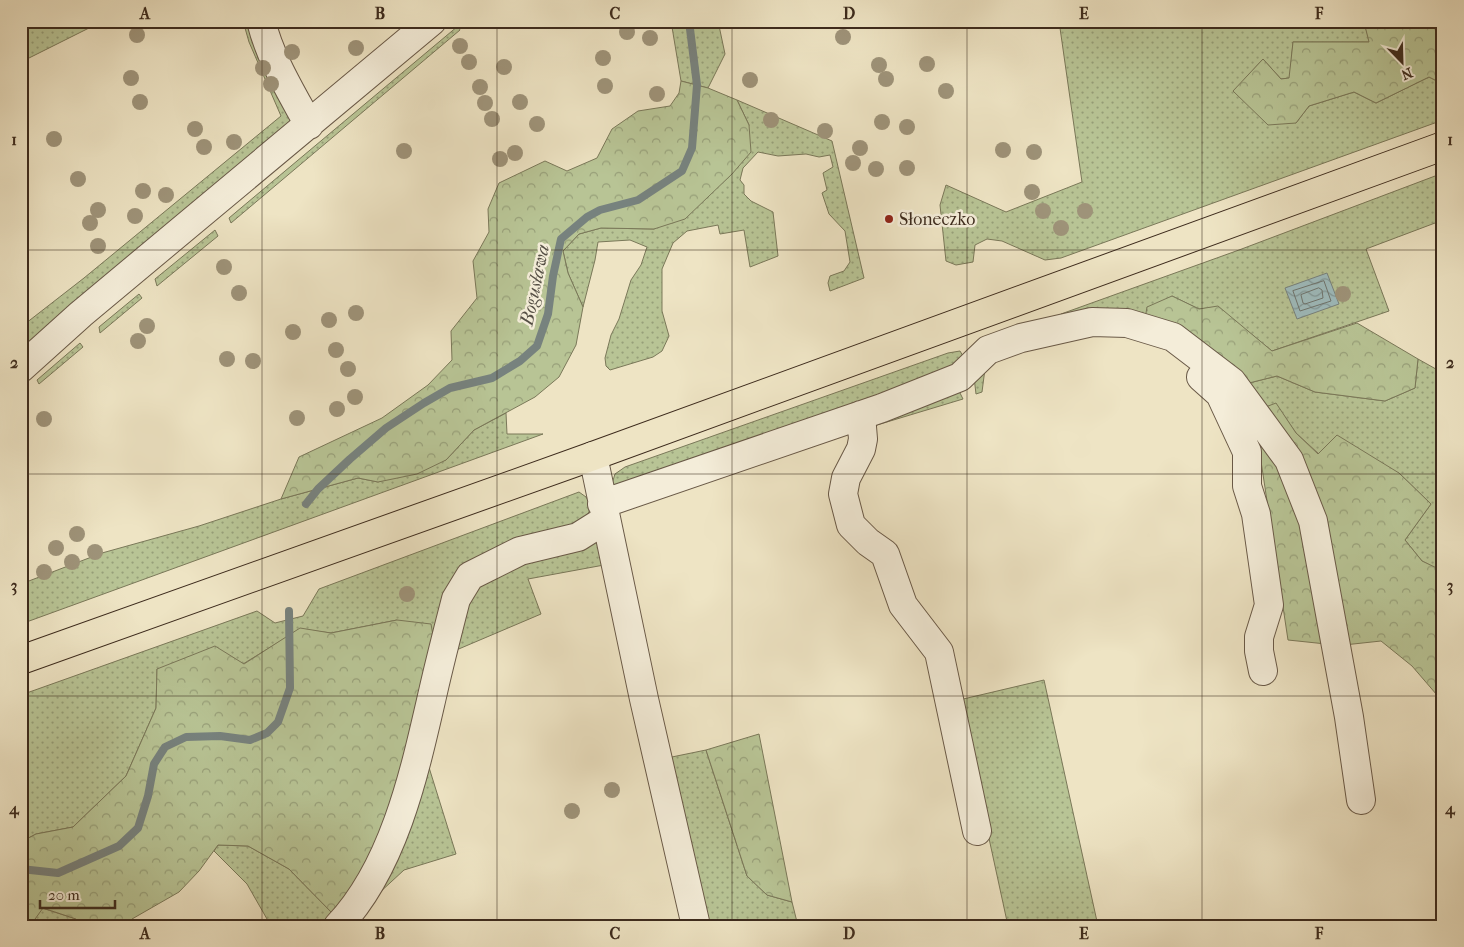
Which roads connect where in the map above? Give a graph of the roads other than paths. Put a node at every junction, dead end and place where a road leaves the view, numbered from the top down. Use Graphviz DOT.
graph roads {
  1 [pos="261,21"];
  2 [pos="432,21"];
  3 [pos="309,125"];
  4 [pos="1443,146"];
  5 [pos="1127,323"];
  6 [pos="21,368"];
  7 [pos="861,415"];
  8 [pos="593,456"];
  9 [pos="604,512"];
  10 [pos="21,660"];
  11 [pos="1263,671"];
  12 [pos="1361,800"];
  13 [pos="977,831"];
  14 [pos="338,926"];
  15 [pos="696,926"];
  1 -- 3 [label="street"];
  2 -- 3 [label="street"];
  3 -- 6 [label="street"];
  4 -- 8 [label="main road"];
  5 -- 7 [label="street"];
  5 -- 11 [label="street"];
  5 -- 12 [label="street"];
  7 -- 9 [label="street"];
  7 -- 13 [label="street"];
  8 -- 9 [label="street"];
  8 -- 10 [label="main road"];
  9 -- 14 [label="street"];
  9 -- 15 [label="street"];
}
